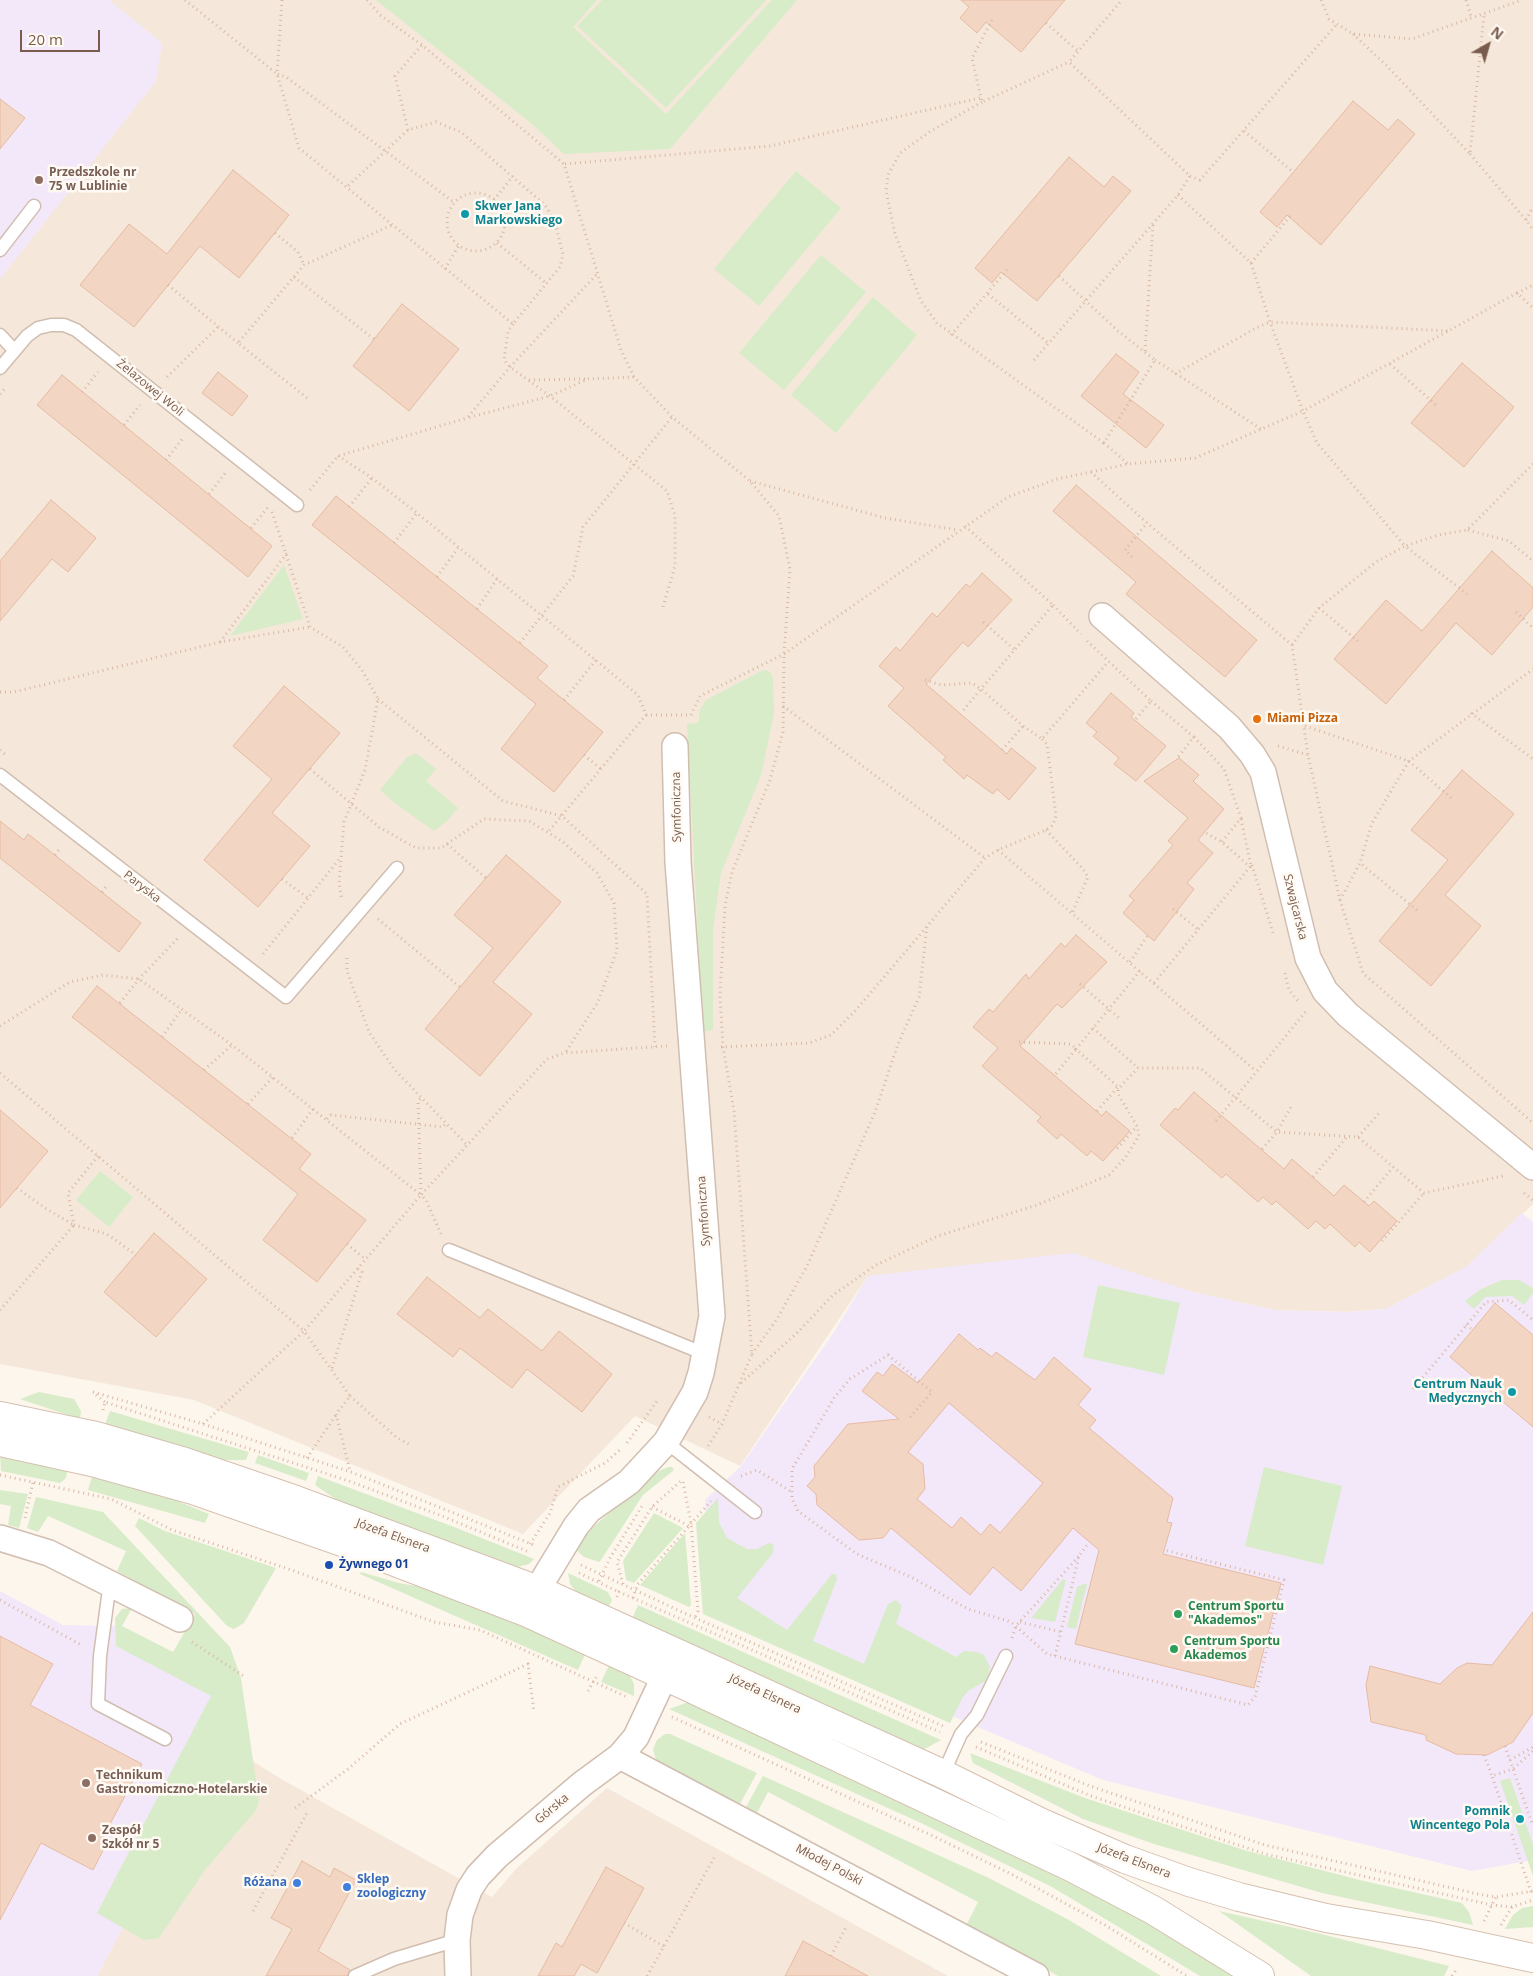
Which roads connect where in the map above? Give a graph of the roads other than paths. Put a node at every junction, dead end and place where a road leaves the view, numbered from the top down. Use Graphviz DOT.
graph roads {
  1 [pos="34,206"];
  2 [pos="0,250"];
  3 [pos="0,335"];
  4 [pos="14,350"];
  5 [pos="0,368"];
  6 [pos="297,505"];
  7 [pos="1102,616"];
  8 [pos="676,746"];
  9 [pos="0,775"];
  10 [pos="397,868"];
  11 [pos="1532,1165"];
  12 [pos="449,1250"];
  13 [pos="705,1354"];
  14 [pos="0,1416"];
  15 [pos="0,1442"];
  16 [pos="666,1442"];
  17 [pos="755,1512"];
  18 [pos="9,1540"];
  19 [pos="110,1582"];
  20 [pos="533,1602"];
  21 [pos="180,1620"];
  22 [pos="1006,1656"];
  23 [pos="671,1664"];
  24 [pos="165,1739"];
  25 [pos="620,1756"];
  26 [pos="943,1774"];
  27 [pos="457,1940"];
  28 [pos="1533,1958"];
  29 [pos="355,1976"];
  30 [pos="458,1976"];
  31 [pos="1036,1976"];
  32 [pos="1260,1976"];
  1 -- 2 [label="lane"];
  3 -- 4 [label="lane"];
  4 -- 5 [label="lane, Żelazowej Woli"];
  4 -- 6 [label="lane, Żelazowej Woli"];
  7 -- 11 [label="street, Szwajcarska"];
  8 -- 13 [label="street, Symfoniczna"];
  9 -- 10 [label="lane, Paryska"];
  12 -- 13 [label="lane"];
  13 -- 16 [label="street, Symfoniczna"];
  14 -- 20 [label="street, Józefa Elsnera"];
  15 -- 20 [label="street, Józefa Elsnera"];
  16 -- 17 [label="lane"];
  16 -- 20 [label="street, Symfoniczna"];
  18 -- 19 [label="street"];
  19 -- 21 [label="street"];
  19 -- 24 [label="lane"];
  20 -- 23 [label="street, Józefa Elsnera"];
  22 -- 26 [label="lane"];
  23 -- 25 [label="street, Górska"];
  23 -- 26 [label="street, Józefa Elsnera"];
  23 -- 32 [label="street, Józefa Elsnera"];
  25 -- 27 [label="street, Górska"];
  25 -- 31 [label="street, Młodej Polski"];
  26 -- 28 [label="street, Józefa Elsnera"];
  27 -- 29 [label="lane"];
  27 -- 30 [label="street, Górska"];
}
